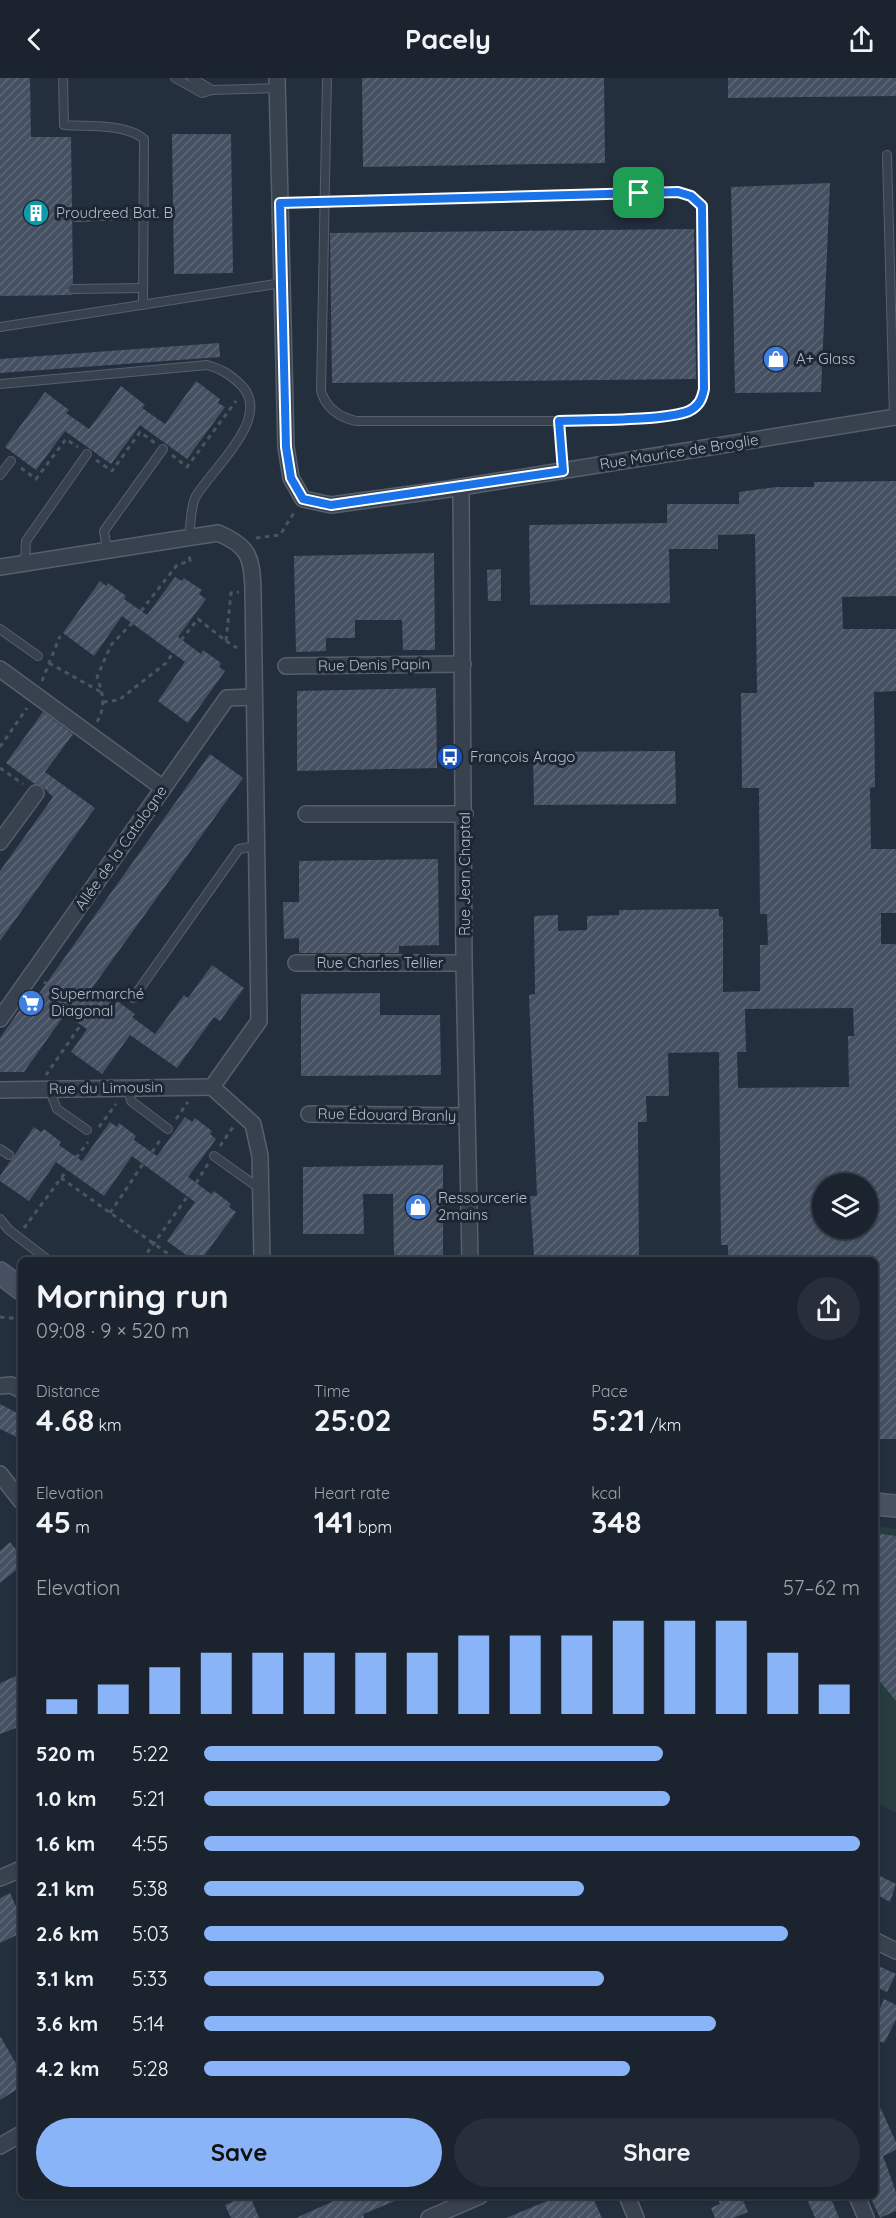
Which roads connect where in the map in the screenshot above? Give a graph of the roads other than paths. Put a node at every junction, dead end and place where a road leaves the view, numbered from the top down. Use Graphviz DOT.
graph roads {
  1 [pos="63,78"];
  2 [pos="175,78"];
  3 [pos="192,78"];
  4 [pos="327,78"];
  5 [pos="278,83"];
  6 [pos="212,90"];
  7 [pos="887,155"];
  8 [pos="323,202"];
  9 [pos="280,203"];
  10 [pos="144,214"];
  11 [pos="76,217"];
  12 [pos="282,282"];
  13 [pos="143,288"];
  14 [pos="73,289"];
  15 [pos="143,305"];
  16 [pos="0,327"];
  17 [pos="0,384"];
  18 [pos="895,417"];
  19 [pos="559,421"];
  20 [pos="163,449"];
  21 [pos="87,454"];
  22 [pos="11,461"];
  23 [pos="563,471"];
  24 [pos="0,475"];
  25 [pos="461,487"];
  26 [pos="189,537"];
  27 [pos="107,550"];
  28 [pos="25,563"];
  29 [pos="0,567"];
  30 [pos="0,629"];
  31 [pos="38,656"];
  32 [pos="463,664"];
  33 [pos="286,666"];
  34 [pos="0,669"];
  35 [pos="254,697"];
  36 [pos="164,788"];
  37 [pos="36,793"];
  38 [pos="306,814"];
  39 [pos="465,814"];
  40 [pos="0,842"];
  41 [pos="256,846"];
  42 [pos="296,963"];
  43 [pos="464,963"];
  44 [pos="133,998"];
  45 [pos="0,1019"];
  46 [pos="212,1087"];
  47 [pos="128,1088"];
  48 [pos="49,1089"];
  49 [pos="0,1090"];
  50 [pos="309,1114"];
  51 [pos="466,1116"];
  52 [pos="168,1129"];
  53 [pos="87,1130"];
  54 [pos="0,1149"];
  55 [pos="9,1155"];
  56 [pos="214,1156"];
  57 [pos="261,1189"];
  58 [pos="0,1219"];
  59 [pos="44,1257"];
  60 [pos="262,1257"];
  61 [pos="470,1257"];
  62 [pos="0,1273"];
  63 [pos="18,1286"];
  64 [pos="0,1386"];
  65 [pos="18,1388"];
  66 [pos="0,1475"];
  67 [pos="18,1497"];
  68 [pos="878,1504"];
  69 [pos="896,1506"];
  70 [pos="18,1870"];
  71 [pos="0,1878"];
  72 [pos="878,1942"];
  73 [pos="896,1951"];
  74 [pos="18,2136"];
  75 [pos="0,2146"];
  76 [pos="473,2199"];
  77 [pos="628,2199"];
  78 [pos="858,2199"];
  79 [pos="429,2218"];
  80 [pos="636,2218"];
  81 [pos="866,2218"];
  1 -- 10 [label="lane"];
  2 -- 6 [label="lane"];
  3 -- 6 [label="lane"];
  4 -- 8 [label="lane"];
  5 -- 6 [label="lane"];
  5 -- 9 [label="street"];
  7 -- 18 [label="lane"];
  8 -- 9 [label="lane"];
  8 -- 19 [label="lane"];
  8 -- 19 [label="lane"];
  9 -- 12 [label="street"];
  10 -- 11 [label="lane"];
  10 -- 13 [label="lane"];
  12 -- 15 [label="lane"];
  12 -- 25 [label="street, Rue Maurice de Broglie"];
  13 -- 14 [label="lane"];
  13 -- 15 [label="lane"];
  15 -- 16 [label="lane"];
  17 -- 26 [label="lane"];
  18 -- 23 [label="street, Rue Maurice de Broglie"];
  19 -- 23 [label="lane"];
  20 -- 27 [label="lane"];
  21 -- 28 [label="lane"];
  22 -- 24 [label="lane"];
  23 -- 25 [label="street, Rue Maurice de Broglie"];
  25 -- 32 [label="street, Rue Jean Chaptal"];
  26 -- 27 [label="street"];
  26 -- 35 [label="street"];
  27 -- 28 [label="street"];
  28 -- 29 [label="street"];
  30 -- 31 [label="lane"];
  32 -- 33 [label="street, Rue Denis Papin"];
  32 -- 39 [label="street, Rue Jean Chaptal"];
  34 -- 36 [label="street"];
  35 -- 36 [label="street, Allée de la Catalogne"];
  35 -- 41 [label="street"];
  36 -- 45 [label="street, Allée de la Catalogne"];
  37 -- 40 [label="street"];
  38 -- 39 [label="street"];
  39 -- 43 [label="street, Rue Jean Chaptal"];
  41 -- 44 [label="lane"];
  41 -- 46 [label="street"];
  42 -- 43 [label="street, Rue Charles Tellier"];
  43 -- 51 [label="street, Rue Jean Chaptal"];
  46 -- 47 [label="street, Rue du Limousin"];
  46 -- 57 [label="street"];
  47 -- 48 [label="street, Rue du Limousin"];
  47 -- 52 [label="lane"];
  48 -- 49 [label="street, Rue du Limousin"];
  48 -- 53 [label="lane"];
  50 -- 51 [label="street, Rue Édouard Branly"];
  51 -- 61 [label="street, Rue Jean Chaptal"];
  54 -- 55 [label="lane"];
  56 -- 57 [label="lane"];
  57 -- 60 [label="street"];
  58 -- 59 [label="lane"];
  62 -- 63 [label="street"];
  64 -- 65 [label="street"];
  66 -- 67 [label="street"];
  68 -- 69 [label="street"];
  70 -- 71 [label="street"];
  72 -- 73 [label="street"];
  74 -- 75 [label="street"];
  76 -- 79 [label="street"];
  77 -- 80 [label="street"];
  78 -- 81 [label="street"];
}
